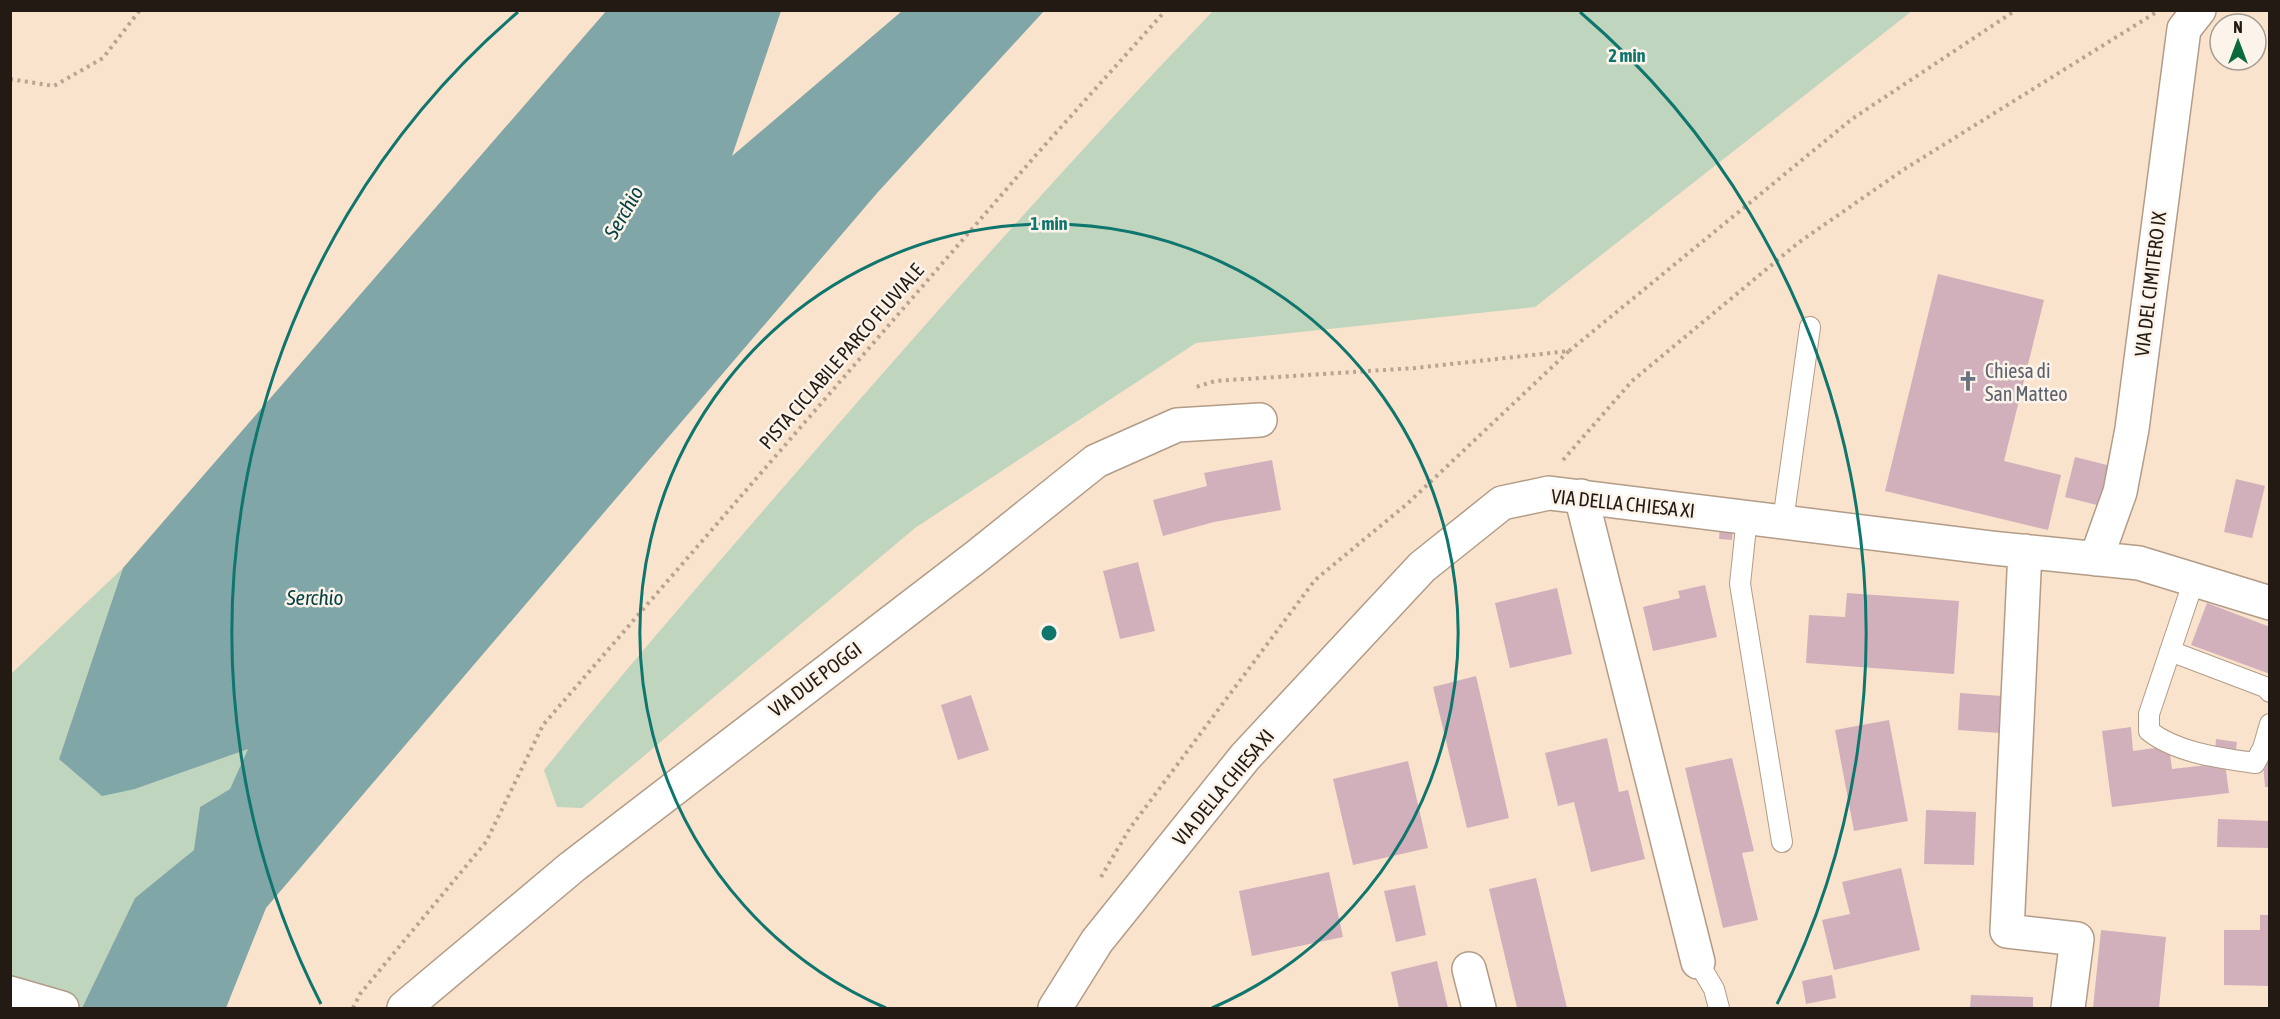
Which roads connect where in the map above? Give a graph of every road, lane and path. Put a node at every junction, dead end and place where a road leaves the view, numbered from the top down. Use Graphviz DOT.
graph roads {
  1 [pos="140,10"];
  2 [pos="1166,10"];
  3 [pos="2016,10"];
  4 [pos="2163,10"];
  5 [pos="2199,10"];
  6 [pos="10,79"];
  7 [pos="1810,327"];
  8 [pos="1569,351"];
  9 [pos="1193,388"];
  10 [pos="1260,420"];
  11 [pos="1581,496"];
  12 [pos="1531,497"];
  13 [pos="1746,517"];
  14 [pos="1783,521"];
  15 [pos="2025,551"];
  16 [pos="2096,559"];
  17 [pos="2194,580"];
  18 [pos="2270,603"];
  19 [pos="2170,651"];
  20 [pos="2270,693"];
  21 [pos="2270,724"];
  22 [pos="1782,842"];
  23 [pos="1101,878"];
  24 [pos="1698,962"];
  25 [pos="1469,969"];
  26 [pos="10,993"];
  27 [pos="62,1008"];
  28 [pos="352,1008"];
  29 [pos="404,1008"];
  30 [pos="1055,1008"];
  31 [pos="1479,1008"];
  32 [pos="1719,1008"];
  33 [pos="2068,1008"];
  1 -- 6 [label="path"];
  2 -- 28 [label="path, PISTA CICLABILE PARCO FLUVIALE"];
  3 -- 8 [label="path"];
  4 -- 12 [label="path"];
  5 -- 16 [label="street, VIA DEL CIMITERO IX"];
  7 -- 14 [label="lane"];
  8 -- 9 [label="path"];
  8 -- 23 [label="path"];
  10 -- 29 [label="street, VIA DUE POGGI"];
  11 -- 12 [label="street, VIA DELLA CHIESA XI"];
  11 -- 13 [label="street, VIA DELLA CHIESA XI"];
  11 -- 24 [label="street"];
  12 -- 30 [label="street, VIA DELLA CHIESA XI"];
  13 -- 14 [label="street, VIA DELLA CHIESA XI"];
  13 -- 22 [label="lane"];
  14 -- 15 [label="street, VIA DELLA CHIESA XI"];
  15 -- 16 [label="street, VIA DELLA CHIESA XI"];
  15 -- 33 [label="street"];
  16 -- 17 [label="street, VIA DELLA CHIESA XI"];
  17 -- 18 [label="street, VIA DELLA CHIESA XI"];
  17 -- 19 [label="lane"];
  19 -- 20 [label="lane"];
  19 -- 21 [label="lane"];
  24 -- 32 [label="lane"];
  25 -- 31 [label="street"];
  26 -- 27 [label="street"];
}
